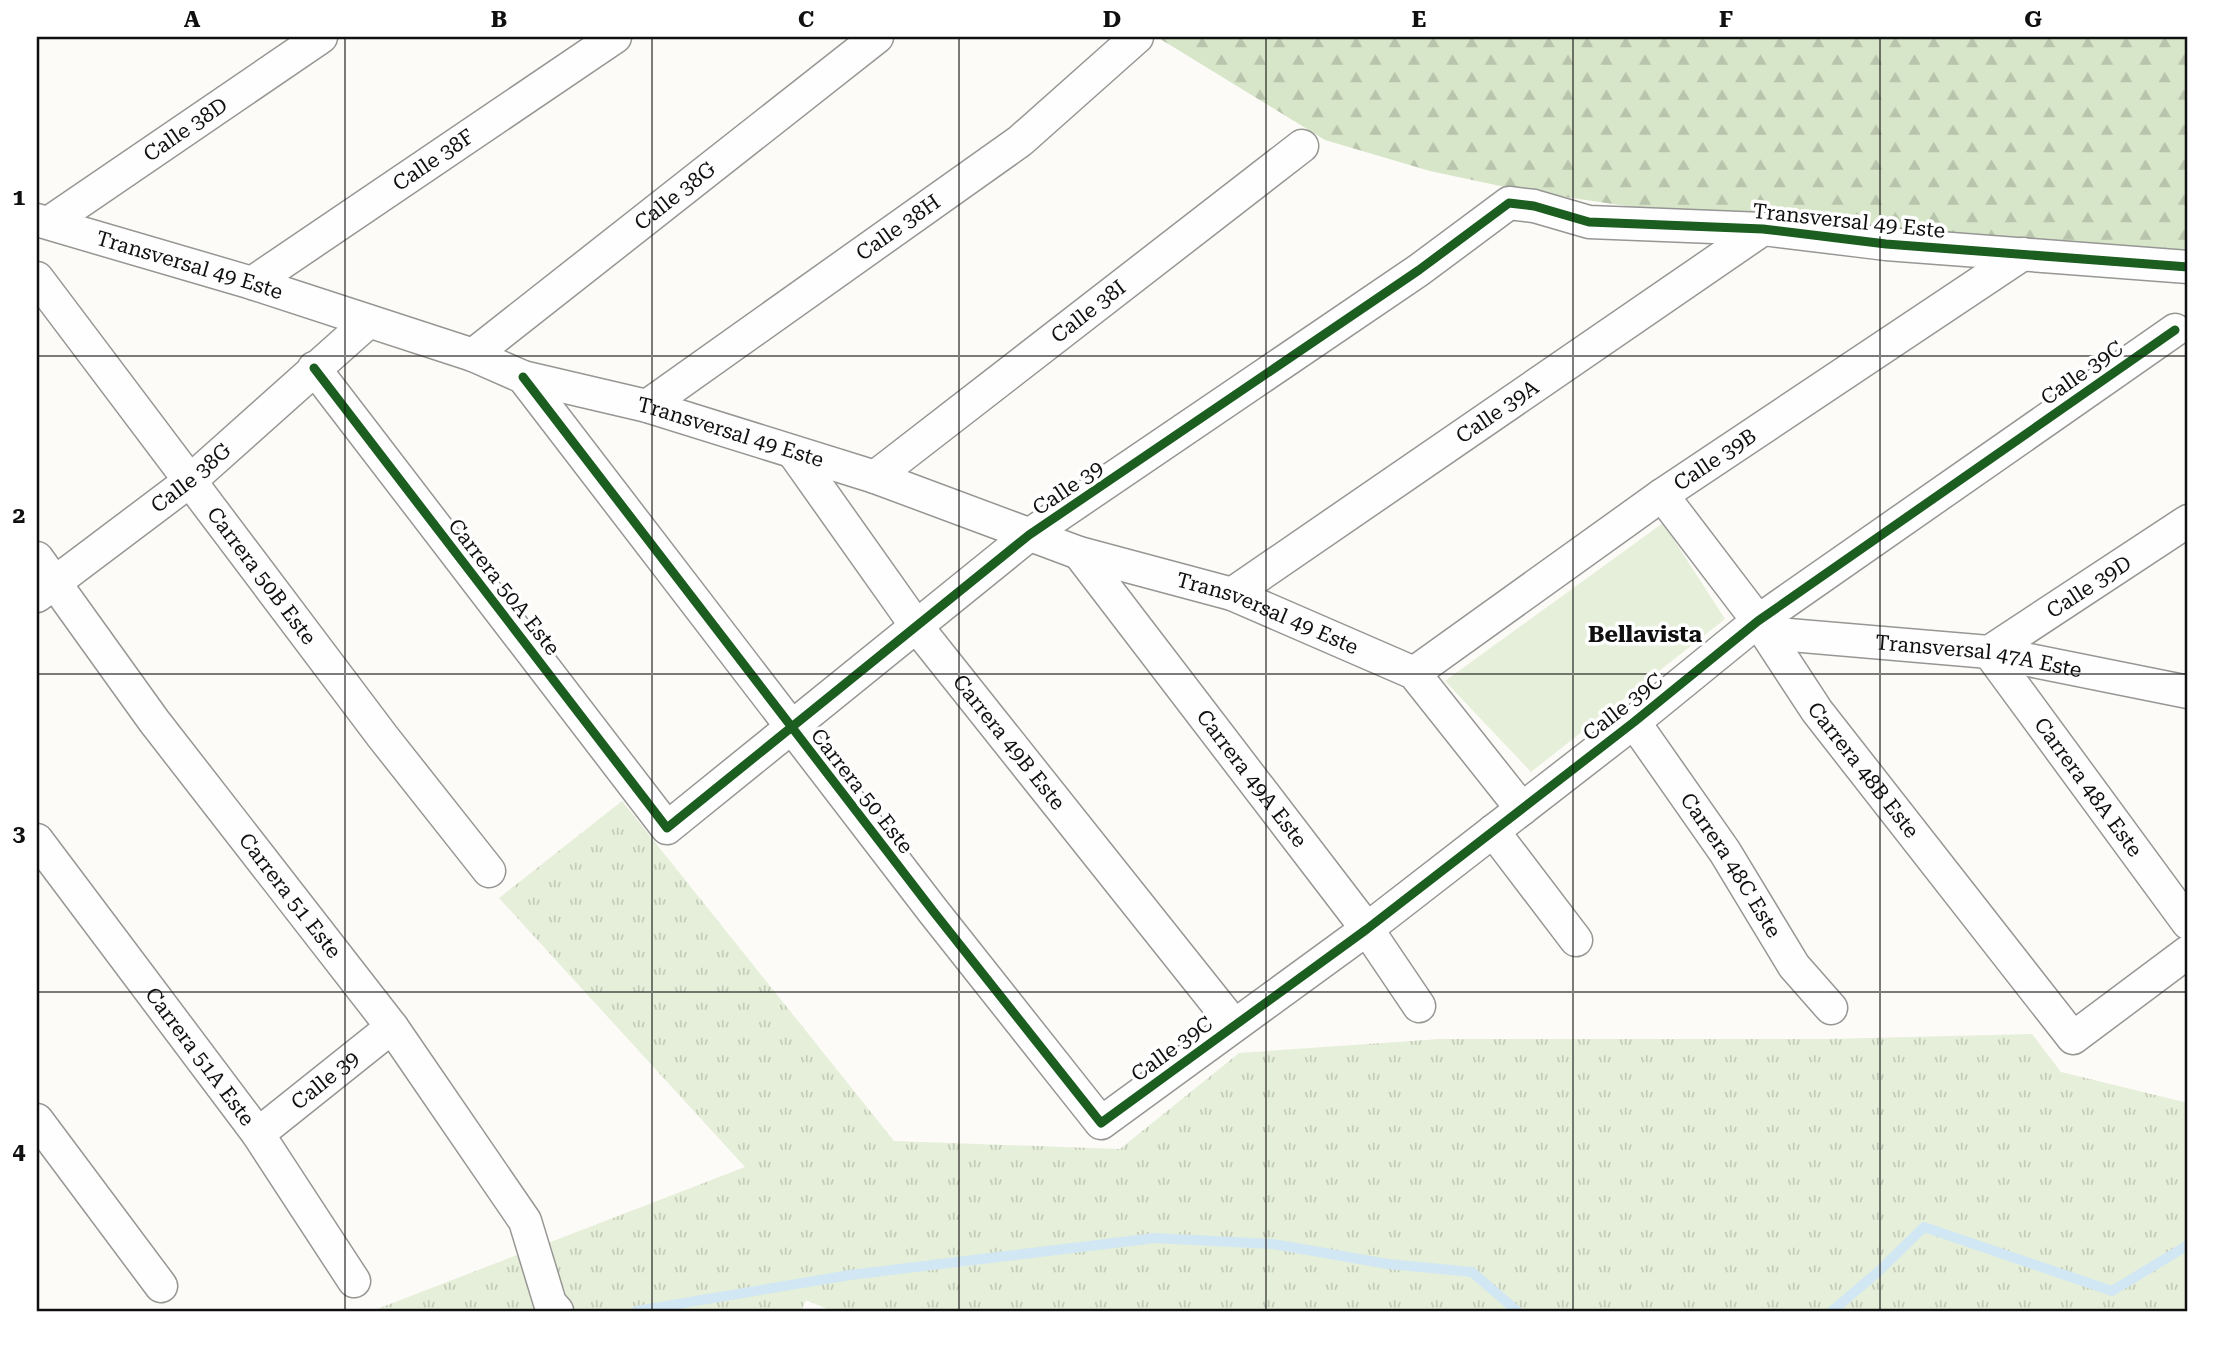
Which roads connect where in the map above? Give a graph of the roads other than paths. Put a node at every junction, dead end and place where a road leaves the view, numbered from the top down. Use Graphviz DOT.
graph roads {
  1 [pos="321,37"];
  2 [pos="615,37"];
  3 [pos="877,37"];
  4 [pos="1137,37"];
  5 [pos="1302,146"];
  6 [pos="1509,203"];
  7 [pos="43,221"];
  8 [pos="1763,229"];
  9 [pos="2023,254"];
  10 [pos="2188,267"];
  11 [pos="37,278"];
  12 [pos="252,284"];
  13 [pos="368,322"];
  14 [pos="2175,330"];
  15 [pos="473,355"];
  16 [pos="314,368"];
  17 [pos="523,377"];
  18 [pos="648,406"];
  19 [pos="793,452"];
  20 [pos="875,477"];
  21 [pos="191,480"];
  22 [pos="1661,495"];
  23 [pos="2188,521"];
  24 [pos="1029,535"];
  25 [pos="1079,553"];
  26 [pos="37,558"];
  27 [pos="46,590"];
  28 [pos="1232,594"];
  29 [pos="917,627"];
  30 [pos="1762,627"];
  31 [pos="1989,652"];
  32 [pos="1414,673"];
  33 [pos="2188,692"];
  34 [pos="1634,722"];
  35 [pos="790,727"];
  36 [pos="1522,809"];
  37 [pos="667,828"];
  38 [pos="1493,831"];
  39 [pos="37,840"];
  40 [pos="489,871"];
  41 [pos="2188,923"];
  42 [pos="1367,929"];
  43 [pos="1576,940"];
  44 [pos="2188,952"];
  45 [pos="1419,1006"];
  46 [pos="1831,1008"];
  47 [pos="1234,1025"];
  48 [pos="392,1027"];
  49 [pos="37,1120"];
  50 [pos="1101,1123"];
  51 [pos="258,1134"];
  52 [pos="354,1281"];
  53 [pos="161,1286"];
  54 [pos="553,1307"];
  1 -- 7 [label="street, Calle 38D"];
  2 -- 12 [label="street, Calle 38F"];
  3 -- 15 [label="street, Calle 38G"];
  4 -- 18 [label="street, Calle 38H"];
  5 -- 20 [label="street, Calle 38I"];
  6 -- 8 [label="street, Transversal 49 Este"];
  6 -- 24 [label="street, Calle 39"];
  7 -- 12 [label="street, Transversal 49 Este"];
  8 -- 9 [label="street, Transversal 49 Este"];
  8 -- 28 [label="street, Calle 39A"];
  9 -- 10 [label="street, Transversal 49 Este"];
  9 -- 22 [label="street, Calle 39B"];
  11 -- 21 [label="street, Carrera 50B Este"];
  12 -- 13 [label="street, Transversal 49 Este"];
  13 -- 15 [label="street, Transversal 49 Este"];
  13 -- 16 [label="street, Calle 38G"];
  14 -- 30 [label="street, Calle 39C"];
  15 -- 17 [label="street, Transversal 49 Este"];
  16 -- 21 [label="street, Calle 38G"];
  16 -- 37 [label="street, Carrera 50A Este"];
  17 -- 18 [label="street, Transversal 49 Este"];
  17 -- 35 [label="street, Carrera 50 Este"];
  18 -- 19 [label="street, Transversal 49 Este"];
  19 -- 20 [label="street, Transversal 49 Este"];
  19 -- 29 [label="street, Carrera 49B Este"];
  20 -- 24 [label="street, Transversal 49 Este"];
  21 -- 27 [label="street, Calle 38G"];
  21 -- 40 [label="street, Carrera 50B Este"];
  22 -- 30 [label="street, Carrera 48B Este"];
  22 -- 32 [label="street, Calle 39B"];
  23 -- 31 [label="street, Calle 39D"];
  24 -- 25 [label="street, Transversal 49 Este"];
  24 -- 29 [label="street, Calle 39"];
  25 -- 28 [label="street, Transversal 49 Este"];
  25 -- 42 [label="street, Carrera 49A Este"];
  26 -- 27 [label="street, Carrera 51 Este"];
  27 -- 48 [label="street, Carrera 51 Este"];
  28 -- 32 [label="street, Transversal 49 Este"];
  29 -- 35 [label="street, Calle 39"];
  29 -- 47 [label="street, Carrera 49B Este"];
  30 -- 31 [label="street, Transversal 47A Este"];
  30 -- 34 [label="street, Calle 39C"];
  30 -- 44 [label="street, Carrera 48B Este"];
  31 -- 33 [label="street, Transversal 47A Este"];
  31 -- 41 [label="street, Carrera 48A Este"];
  32 -- 36 [label="street"];
  34 -- 36 [label="street, Calle 39C"];
  34 -- 46 [label="street, Carrera 48C Este"];
  35 -- 37 [label="street, Calle 39"];
  35 -- 50 [label="street, Carrera 50 Este"];
  36 -- 38 [label="street, Calle 39C"];
  38 -- 42 [label="street, Calle 39C"];
  38 -- 43 [label="street"];
  39 -- 51 [label="street, Carrera 51A Este"];
  42 -- 45 [label="street, Carrera 49A Este"];
  42 -- 47 [label="street, Calle 39C"];
  47 -- 50 [label="street, Calle 39C"];
  48 -- 51 [label="street, Calle 39"];
  48 -- 54 [label="street, Carrera 51 Este"];
  49 -- 53 [label="street"];
  51 -- 52 [label="street, Carrera 51A Este"];
}
